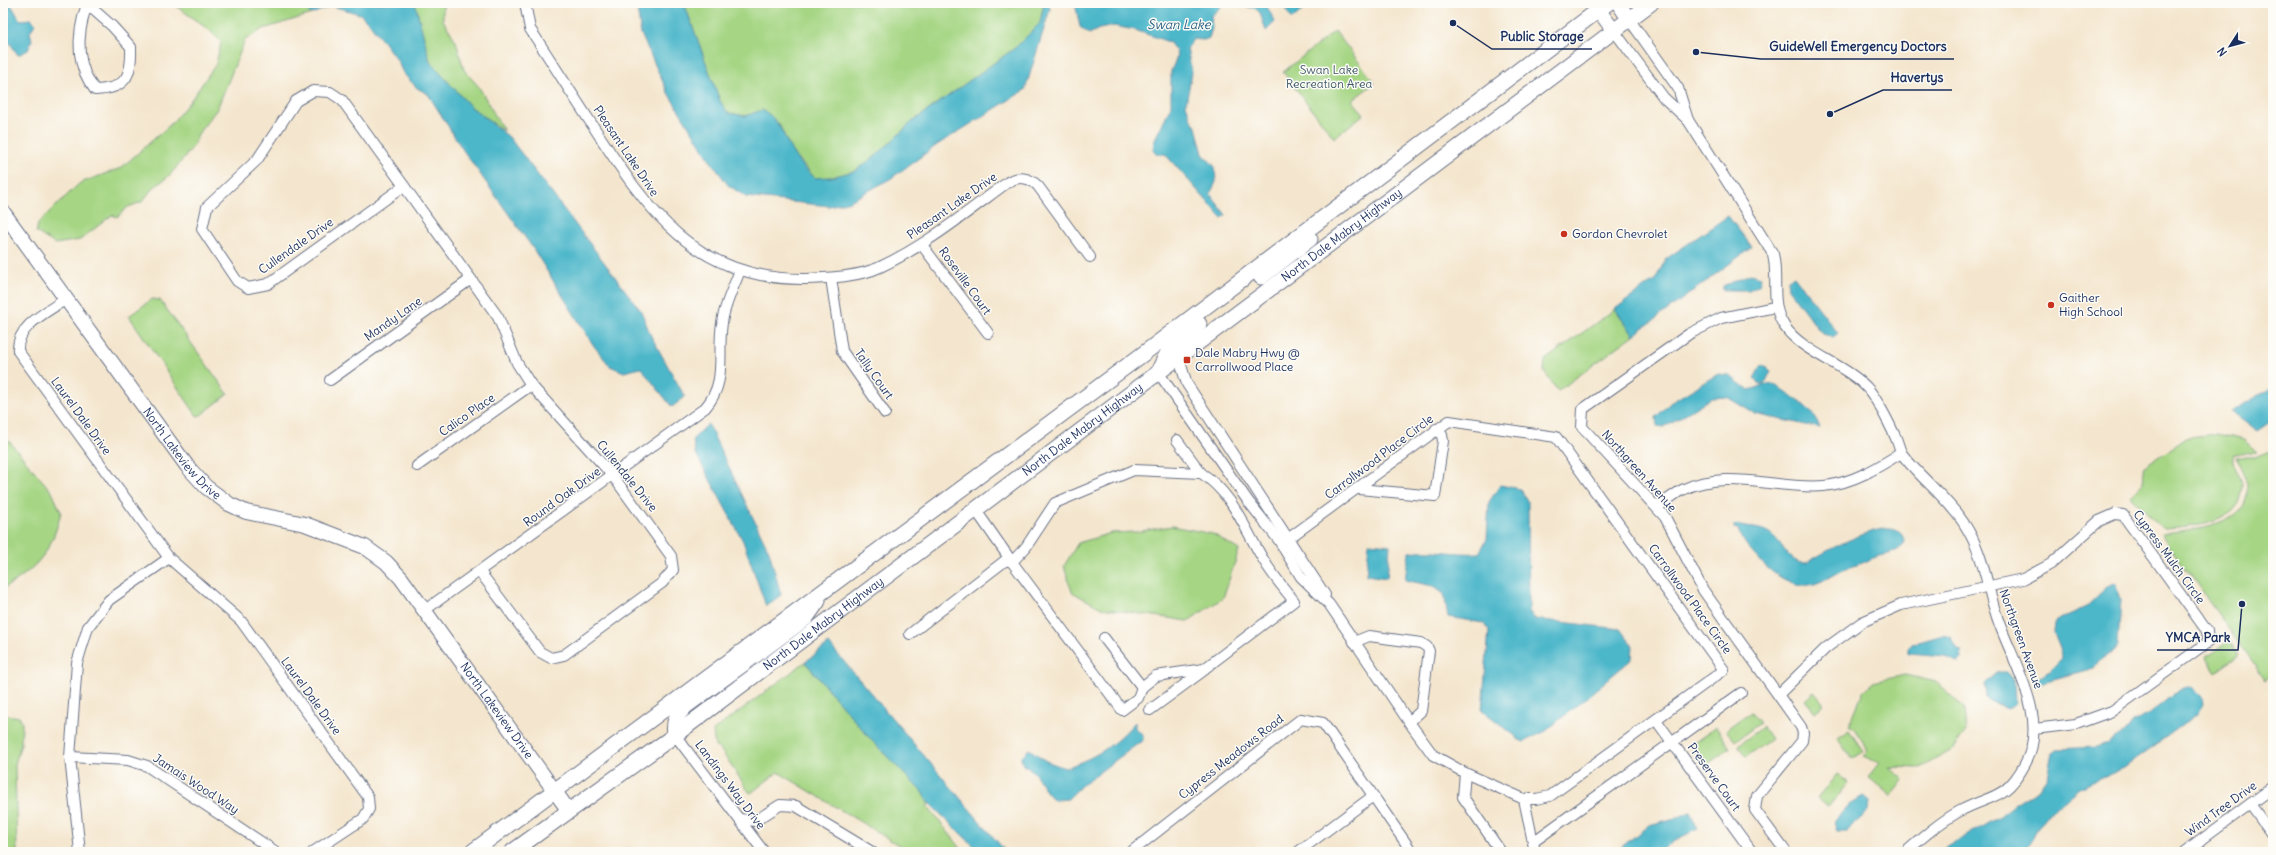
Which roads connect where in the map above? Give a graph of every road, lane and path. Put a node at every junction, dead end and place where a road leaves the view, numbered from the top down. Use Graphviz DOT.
graph roads {
  1 [pos="525,3"];
  2 [pos="1618,3"];
  3 [pos="1651,3"];
  4 [pos="86,4"];
  5 [pos="1600,5"];
  6 [pos="1629,19"];
  7 [pos="1615,32"];
  8 [pos="1688,120"];
  9 [pos="404,186"];
  10 [pos="1341,204"];
  11 [pos="3,212"];
  12 [pos="922,245"];
  13 [pos="1090,257"];
  14 [pos="740,270"];
  15 [pos="831,278"];
  16 [pos="471,279"];
  17 [pos="66,299"];
  18 [pos="1776,307"];
  19 [pos="988,334"];
  20 [pos="1178,356"];
  21 [pos="1158,372"];
  22 [pos="330,380"];
  23 [pos="531,385"];
  24 [pos="886,413"];
  25 [pos="1436,429"];
  26 [pos="1218,432"];
  27 [pos="1177,440"];
  28 [pos="1206,441"];
  29 [pos="1902,453"];
  30 [pos="417,466"];
  31 [pos="1201,473"];
  32 [pos="613,476"];
  33 [pos="1358,489"];
  34 [pos="1257,492"];
  35 [pos="1248,501"];
  36 [pos="1657,507"];
  37 [pos="975,509"];
  38 [pos="1236,510"];
  39 [pos="1285,541"];
  40 [pos="169,558"];
  41 [pos="1012,562"];
  42 [pos="480,572"];
  43 [pos="1988,587"];
  44 [pos="828,588"];
  45 [pos="1329,604"];
  46 [pos="425,610"];
  47 [pos="910,634"];
  48 [pos="1104,638"];
  49 [pos="1354,642"];
  50 [pos="1204,669"];
  51 [pos="1142,687"];
  52 [pos="1741,693"];
  53 [pos="1779,694"];
  54 [pos="1150,710"];
  55 [pos="1656,720"];
  56 [pos="1409,722"];
  57 [pos="2034,729"];
  58 [pos="675,735"];
  59 [pos="1672,742"];
  60 [pos="70,757"];
  61 [pos="1465,773"];
  62 [pos="2273,787"];
  63 [pos="556,791"];
  64 [pos="1373,796"];
  65 [pos="1524,799"];
  66 [pos="2250,804"];
  67 [pos="569,811"];
  68 [pos="740,819"];
  69 [pos="2273,836"];
  70 [pos="1534,847"];
  71 [pos="1750,851"];
  72 [pos="80,852"];
  73 [pos="276,852"];
  74 [pos="313,852"];
  75 [pos="472,852"];
  76 [pos="512,852"];
  77 [pos="764,852"];
  78 [pos="872,852"];
  79 [pos="1131,852"];
  80 [pos="1298,852"];
  81 [pos="1412,852"];
  82 [pos="1501,852"];
  83 [pos="1786,852"];
  84 [pos="1906,852"];
  85 [pos="2185,852"];
  1 -- 14 [label="street, Pleasant Lake Drive"];
  2 -- 6 [label="street"];
  3 -- 6 [label="main road, North Dale Mabry Highway"];
  4 -- 4 [label="street"];
  5 -- 7 [label="street"];
  5 -- 10 [label="main road, North Dale Mabry Highway"];
  6 -- 7 [label="main road, North Dale Mabry Highway"];
  6 -- 8 [label="street, Northgreen Avenue"];
  7 -- 8 [label="street, Northgreen Avenue"];
  7 -- 20 [label="main road, North Dale Mabry Highway"];
  8 -- 18 [label="street, Northgreen Avenue"];
  9 -- 9 [label="street, Cullendale Drive"];
  9 -- 16 [label="street, Cullendale Drive"];
  10 -- 21 [label="main road"];
  10 -- 44 [label="main road, North Dale Mabry Highway"];
  11 -- 17 [label="street, North Lakeview Drive"];
  12 -- 13 [label="street, Pleasant Lake Drive"];
  12 -- 15 [label="street, Pleasant Lake Drive"];
  12 -- 19 [label="street, Roseville Court"];
  14 -- 15 [label="street, Pleasant Lake Drive"];
  14 -- 32 [label="street, Round Oak Drive"];
  15 -- 24 [label="street, Tally Court"];
  16 -- 22 [label="street, Mandy Lane"];
  16 -- 23 [label="street, Cullendale Drive"];
  17 -- 40 [label="street, Laurel Dale Drive"];
  17 -- 46 [label="street, North Lakeview Drive"];
  18 -- 29 [label="street, Northgreen Avenue"];
  18 -- 36 [label="street, Northgreen Avenue"];
  20 -- 21 [label="main road, North Dale Mabry Highway"];
  20 -- 26 [label="street"];
  21 -- 28 [label="street, Carrollwood Place Circle"];
  21 -- 37 [label="main road, North Dale Mabry Highway"];
  23 -- 30 [label="street, Calico Place"];
  23 -- 32 [label="street, Cullendale Drive"];
  25 -- 33 [label="street, Carrollwood Place Circle"];
  25 -- 33 [label="street"];
  25 -- 55 [label="street, Carrollwood Place Circle"];
  26 -- 28 [label="street"];
  26 -- 34 [label="street"];
  27 -- 31 [label="street"];
  28 -- 35 [label="street, Carrollwood Place Circle"];
  29 -- 36 [label="street"];
  29 -- 43 [label="street, Northgreen Avenue"];
  31 -- 38 [label="street"];
  31 -- 41 [label="street"];
  32 -- 42 [label="street, Round Oak Drive"];
  32 -- 42 [label="street, Cullendale Drive"];
  33 -- 39 [label="street, Carrollwood Place Circle"];
  34 -- 35 [label="street"];
  34 -- 39 [label="street"];
  35 -- 38 [label="street"];
  35 -- 39 [label="street, Carrollwood Place Circle"];
  36 -- 53 [label="street, Northgreen Avenue"];
  37 -- 41 [label="street"];
  37 -- 58 [label="main road, North Dale Mabry Highway"];
  38 -- 50 [label="street"];
  39 -- 45 [label="street"];
  39 -- 45 [label="street, Carrollwood Place Circle"];
  40 -- 60 [label="street"];
  40 -- 74 [label="street, Laurel Dale Drive"];
  41 -- 47 [label="street"];
  41 -- 51 [label="street"];
  42 -- 46 [label="street, Round Oak Drive"];
  43 -- 53 [label="street, Cypress Mulch Circle"];
  43 -- 57 [label="street, Northgreen Avenue"];
  43 -- 57 [label="street, Cypress Mulch Circle"];
  44 -- 58 [label="main road"];
  44 -- 63 [label="main road, North Dale Mabry Highway"];
  45 -- 49 [label="street, Carrollwood Place Circle"];
  46 -- 63 [label="street, North Lakeview Drive"];
  48 -- 51 [label="street"];
  49 -- 56 [label="street, Carrollwood Place Circle"];
  49 -- 56 [label="street"];
  50 -- 51 [label="street"];
  50 -- 54 [label="street"];
  52 -- 59 [label="street"];
  53 -- 83 [label="street, Northgreen Avenue"];
  55 -- 59 [label="street, Preserve Court"];
  55 -- 65 [label="street, Carrollwood Place Circle"];
  56 -- 61 [label="street, Carrollwood Place Circle"];
  57 -- 84 [label="street, Northgreen Avenue"];
  58 -- 67 [label="main road, North Dale Mabry Highway"];
  58 -- 68 [label="street, Landings Way Drive"];
  59 -- 70 [label="street"];
  59 -- 71 [label="street, Preserve Court"];
  60 -- 72 [label="street"];
  60 -- 73 [label="street, Jamais Wood Way"];
  61 -- 65 [label="street, Carrollwood Place Circle"];
  61 -- 82 [label="street"];
  62 -- 66 [label="street, Wind Tree Drive"];
  63 -- 67 [label="street, North Lakeview Drive"];
  63 -- 75 [label="main road, North Dale Mabry Highway"];
  64 -- 79 [label="street, Cypress Meadows Road"];
  64 -- 80 [label="street"];
  64 -- 81 [label="street, Cypress Meadows Road"];
  65 -- 70 [label="street"];
  66 -- 69 [label="street"];
  66 -- 85 [label="street, Wind Tree Drive"];
  67 -- 76 [label="main road, North Dale Mabry Highway"];
  68 -- 77 [label="street, Landings Way Drive"];
  68 -- 78 [label="street"];
}
